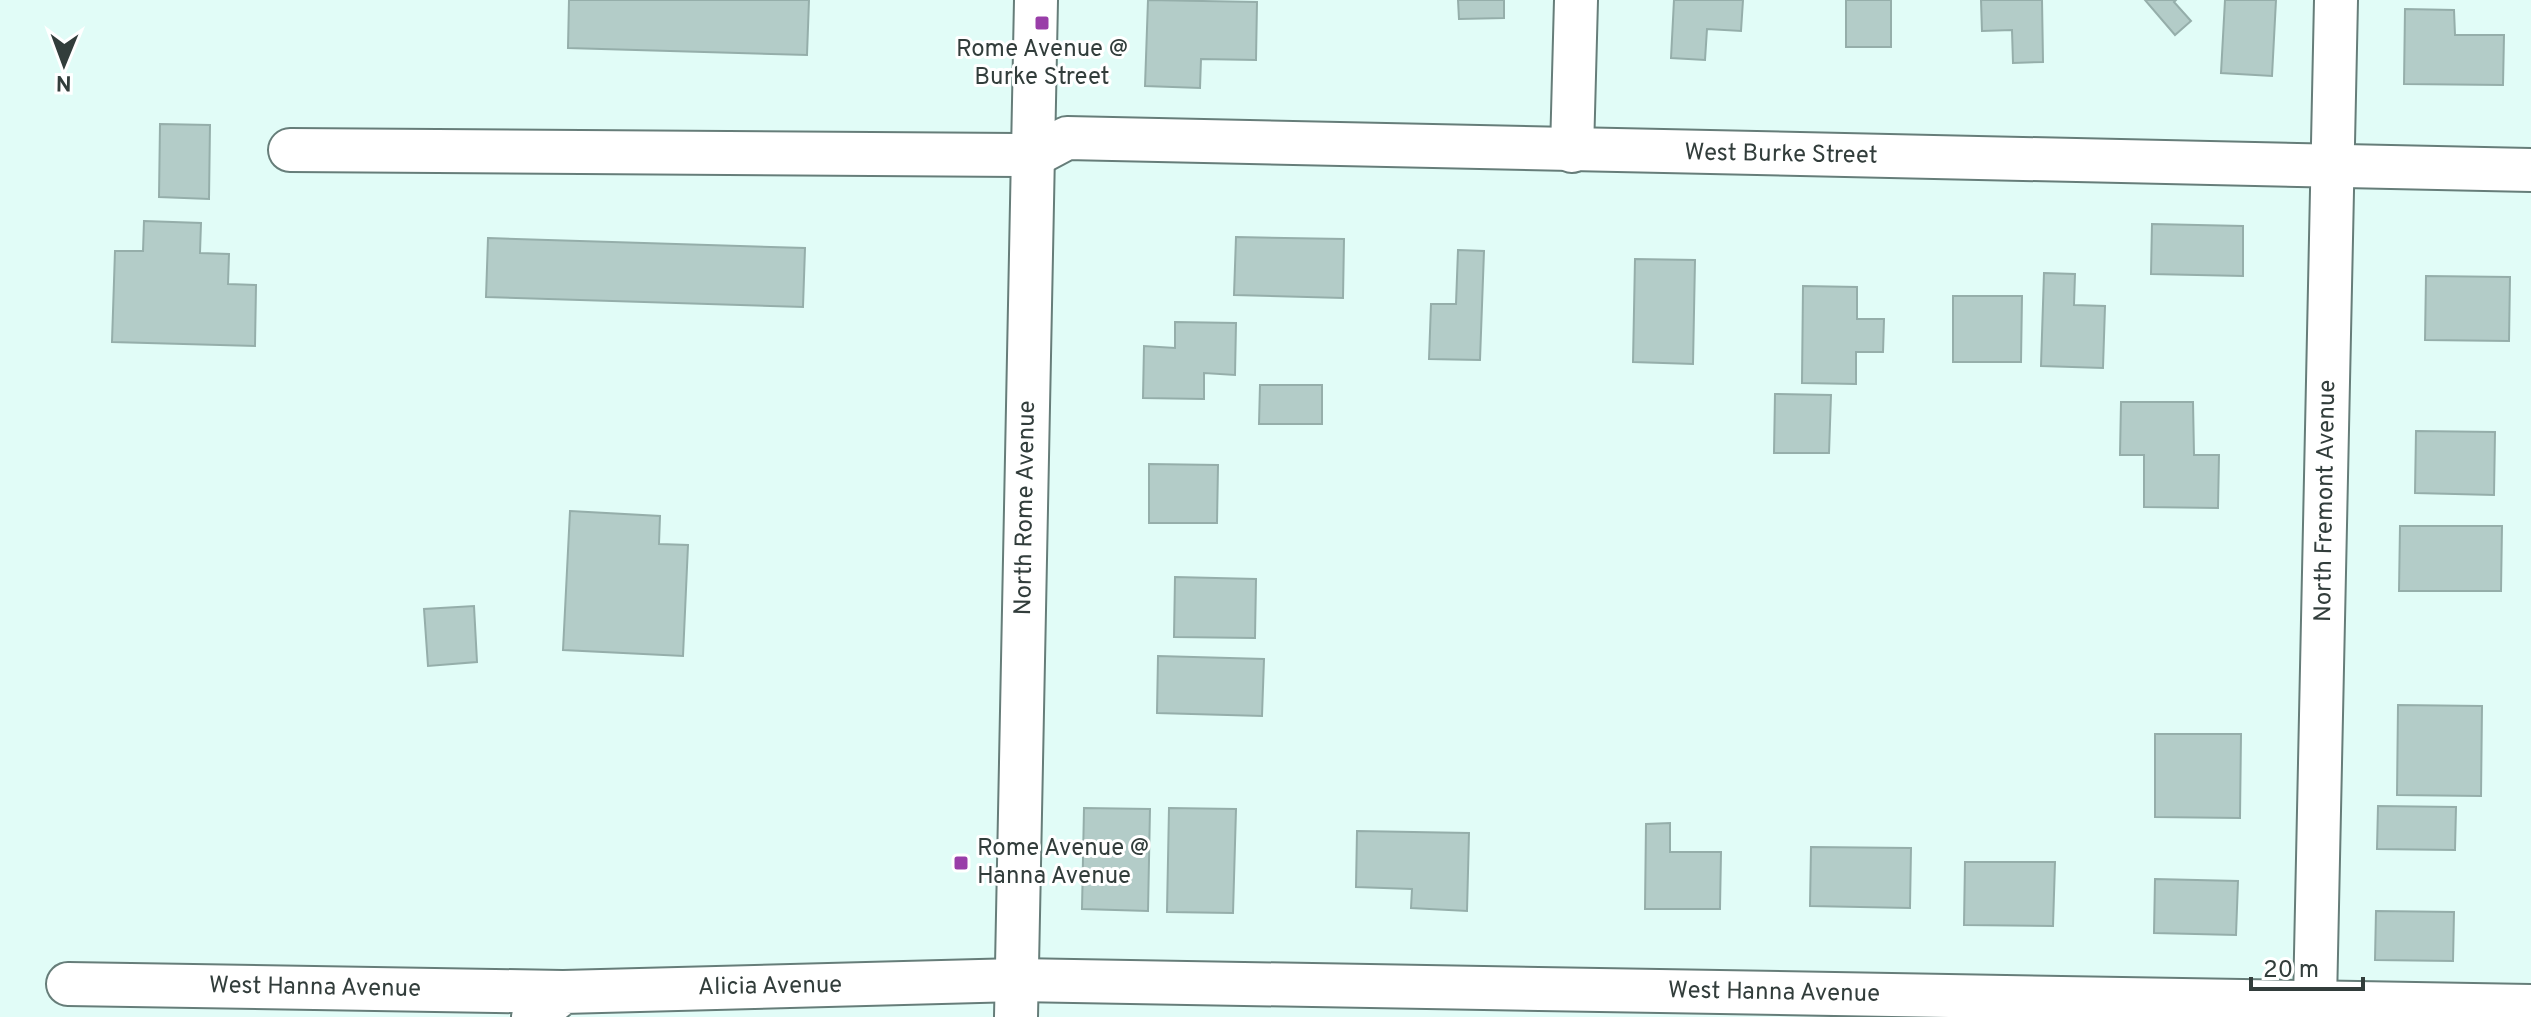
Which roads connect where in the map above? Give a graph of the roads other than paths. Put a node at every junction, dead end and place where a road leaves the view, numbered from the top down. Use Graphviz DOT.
graph roads {
  1 [pos="1036,0"];
  2 [pos="1576,0"];
  3 [pos="2336,0"];
  4 [pos="290,150"];
  5 [pos="1572,151"];
  6 [pos="1035,155"];
  7 [pos="2333,167"];
  8 [pos="2531,170"];
  9 [pos="68,984"];
  10 [pos="1017,999"];
  11 [pos="2315,1002"];
  12 [pos="548,1005"];
  13 [pos="2531,1006"];
  14 [pos="2147,1008"];
  1 -- 6 [label="street, North Rome Avenue"];
  2 -- 5 [label="street"];
  3 -- 7 [label="street, North Fremont Avenue"];
  4 -- 6 [label="street"];
  5 -- 6 [label="street, West Burke Street"];
  5 -- 7 [label="street, West Burke Street"];
  6 -- 10 [label="street, North Rome Avenue"];
  7 -- 8 [label="street, West Burke Street"];
  7 -- 11 [label="street, North Fremont Avenue"];
  9 -- 12 [label="street, West Hanna Avenue"];
  10 -- 12 [label="street, Alicia Avenue"];
  10 -- 14 [label="street, West Hanna Avenue"];
  11 -- 13 [label="street, West Hanna Avenue"];
  11 -- 14 [label="street, West Hanna Avenue"];
}
